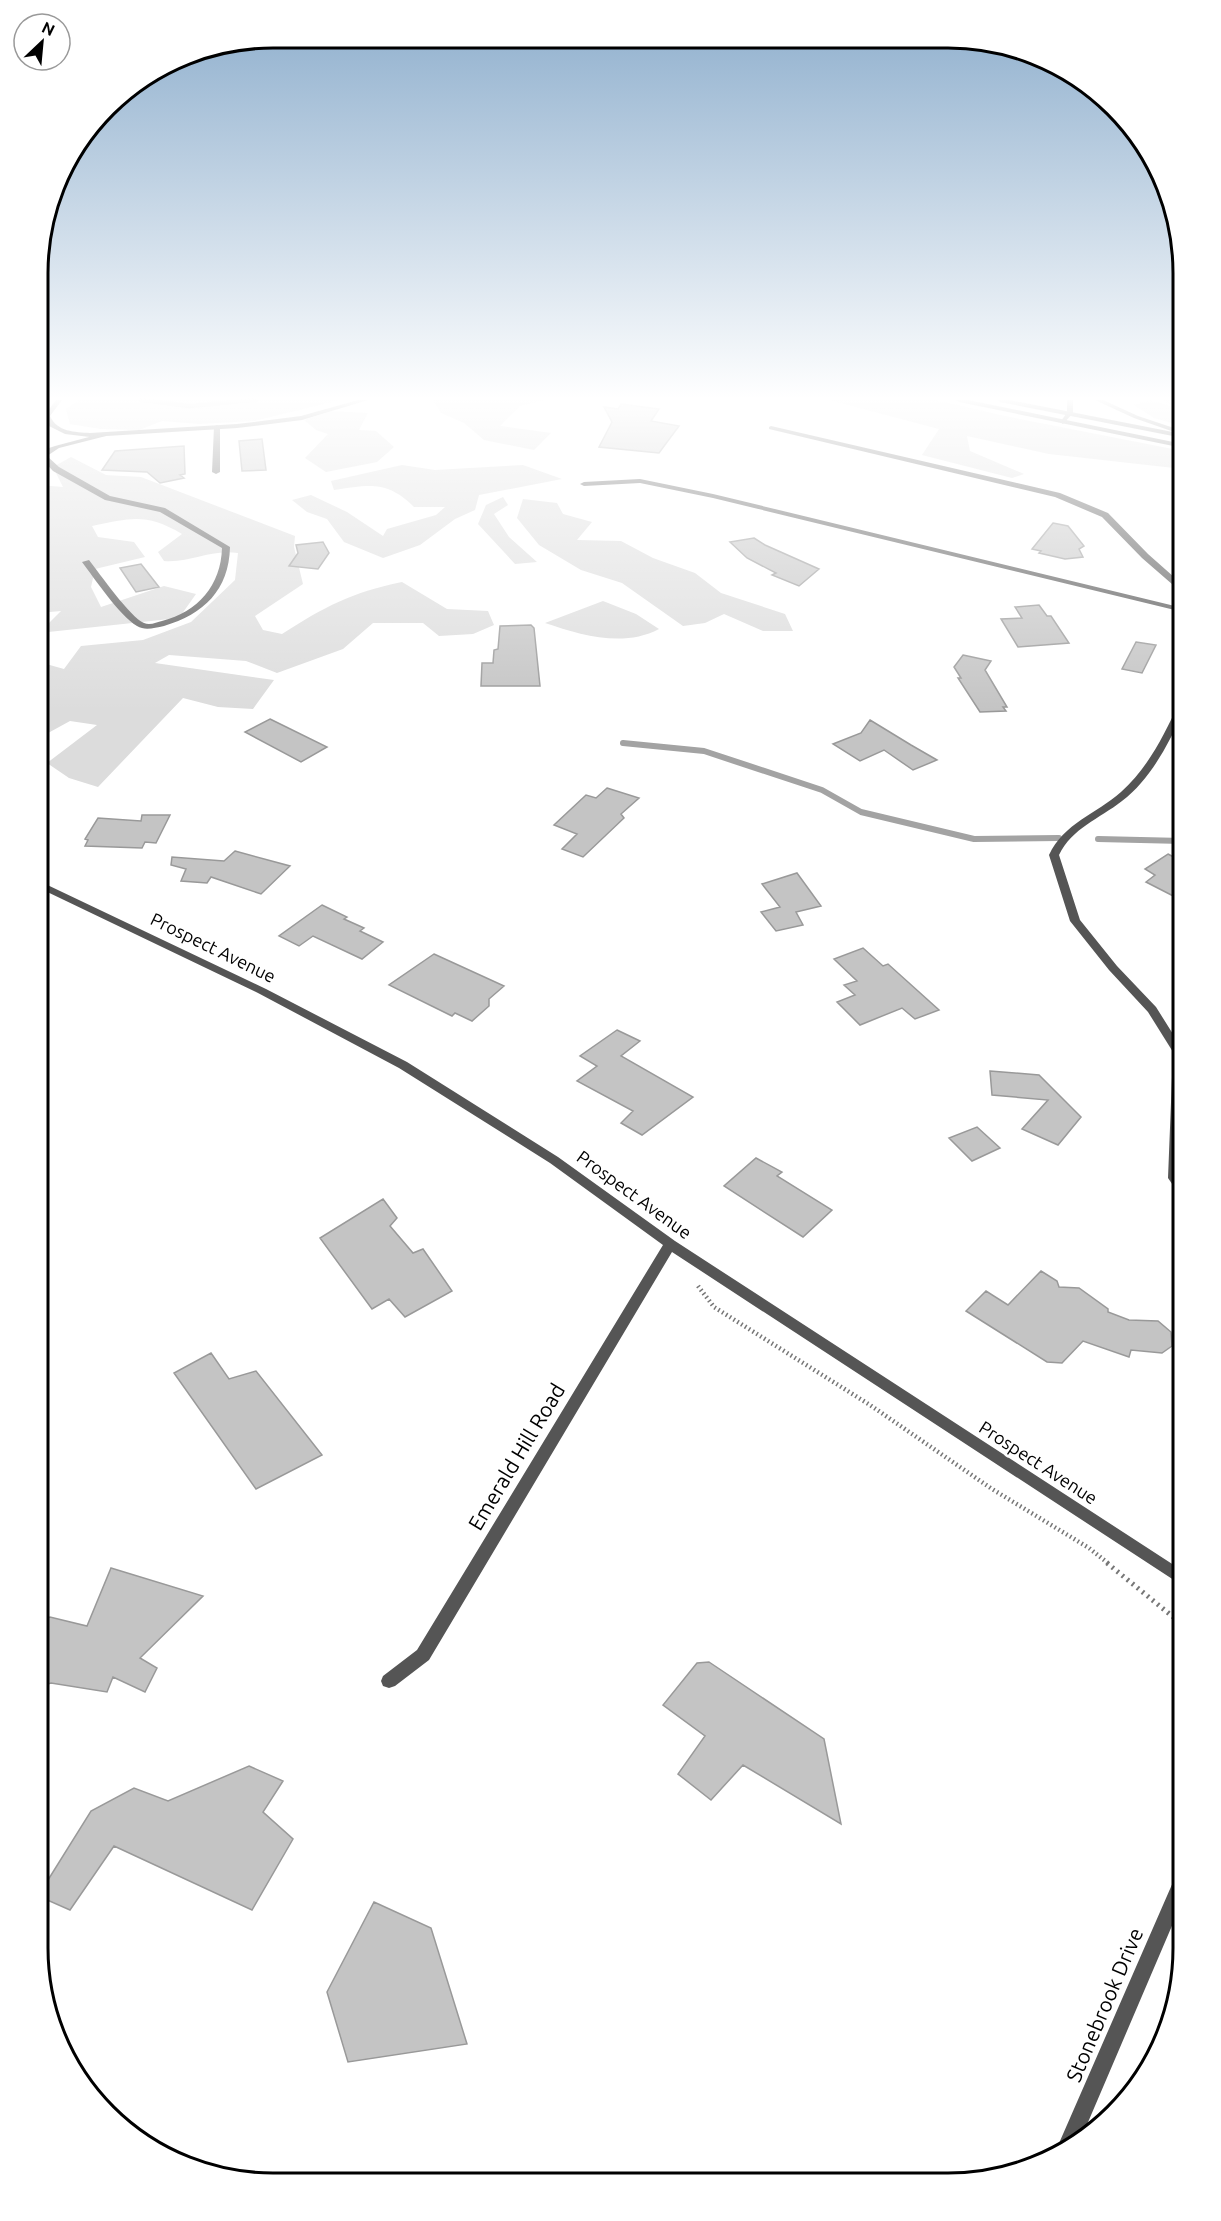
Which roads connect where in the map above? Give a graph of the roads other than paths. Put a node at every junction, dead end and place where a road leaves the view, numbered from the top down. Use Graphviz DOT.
graph roads {
  1 [pos="133,504"];
  2 [pos="745,504"];
  3 [pos="1078,504"];
  4 [pos="86,562"];
  5 [pos="1173,580"];
  6 [pos="1173,607"];
  7 [pos="1173,724"];
  8 [pos="48,888"];
  9 [pos="1173,1043"];
  10 [pos="670,1244"];
  11 [pos="1173,1572"];
  12 [pos="389,1681"];
  13 [pos="1173,1902"];
  14 [pos="1072,2135"];
  1 -- 4 [label="street"];
  2 -- 6 [label="street"];
  3 -- 5 [label="street"];
  7 -- 9 [label="street"];
  8 -- 10 [label="street, Prospect Avenue"];
  10 -- 11 [label="street, Prospect Avenue"];
  10 -- 12 [label="street, Emerald Hill Road"];
  13 -- 14 [label="street, Stonebrook Drive"];
}
